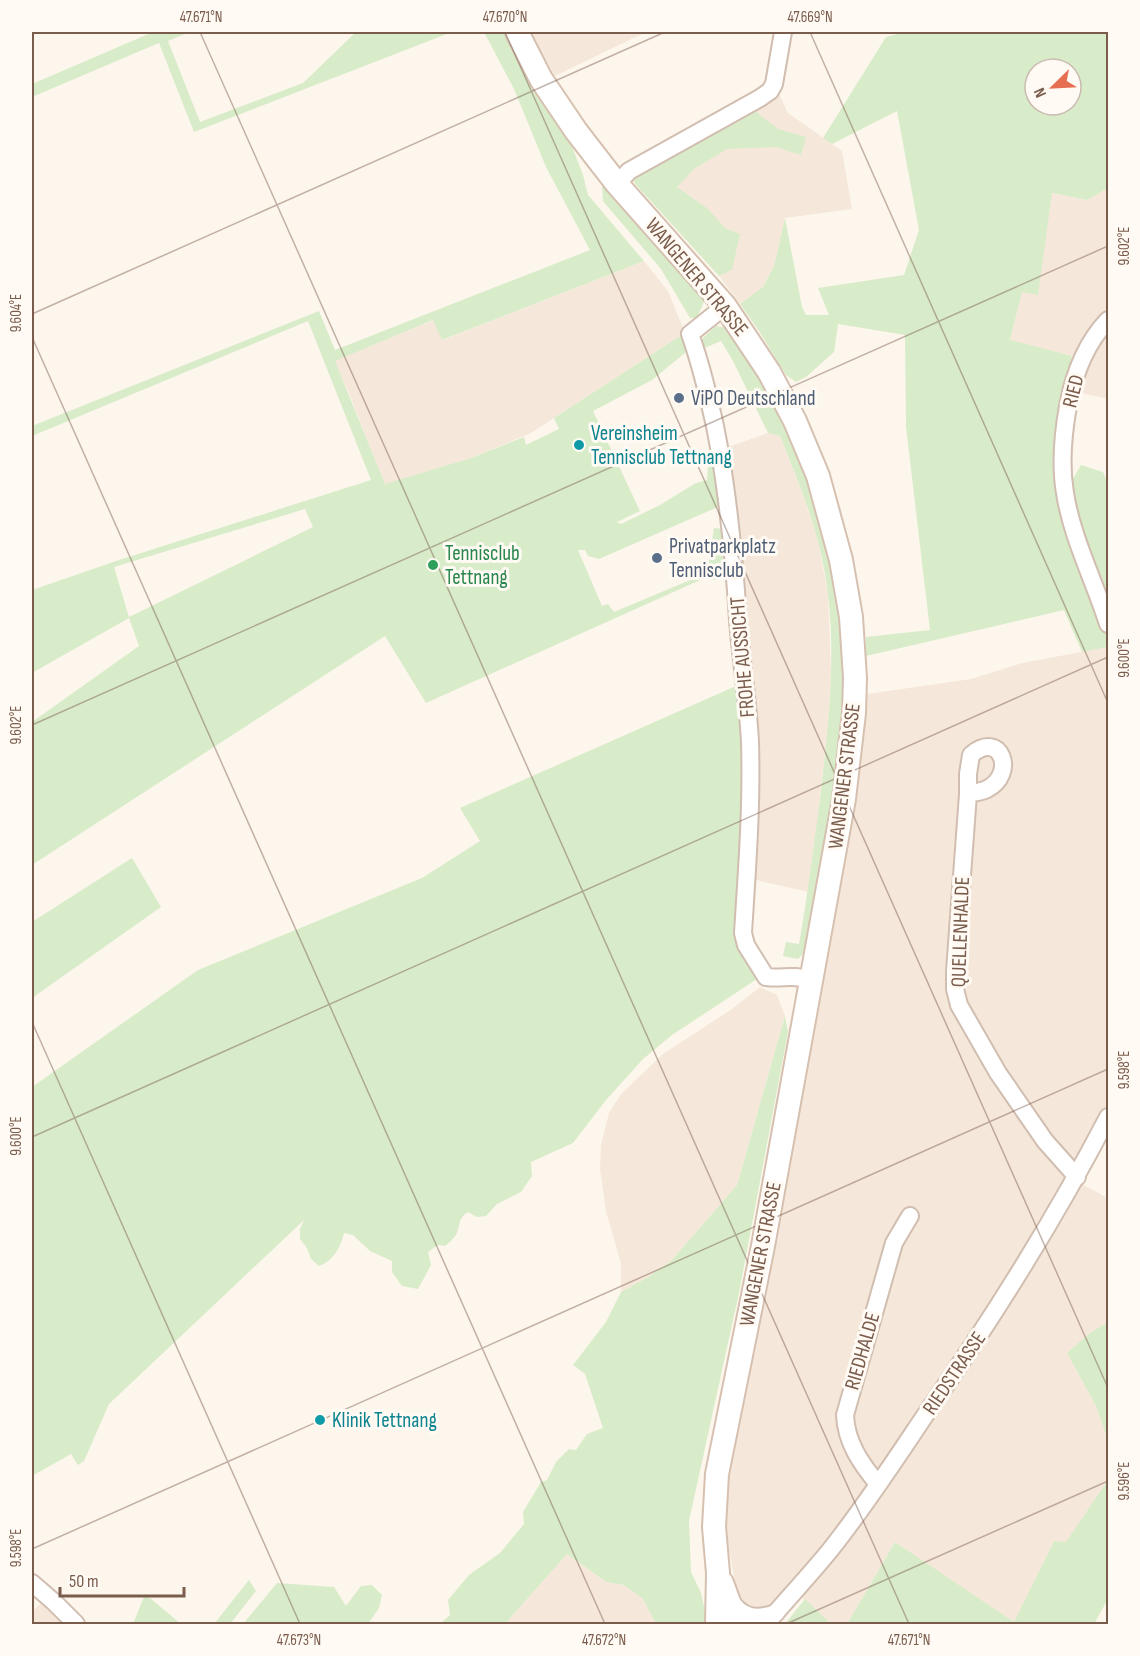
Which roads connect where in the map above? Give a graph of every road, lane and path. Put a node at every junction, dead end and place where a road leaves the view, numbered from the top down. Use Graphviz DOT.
graph roads {
  1 [pos="517,32"];
  2 [pos="783,32"];
  3 [pos="617,184"];
  4 [pos="725,306"];
  5 [pos="1108,320"];
  6 [pos="1108,624"];
  7 [pos="968,794"];
  8 [pos="811,980"];
  9 [pos="1108,1117"];
  10 [pos="1077,1177"];
  11 [pos="910,1216"];
  12 [pos="878,1484"];
  13 [pos="718,1573"];
  14 [pos="32,1583"];
  15 [pos="727,1596"];
  16 [pos="771,1619"];
  17 [pos="76,1624"];
  18 [pos="717,1624"];
  19 [pos="737,1624"];
  1 -- 3 [label="main road, WANGENER STRASSE"];
  2 -- 3 [label="street"];
  3 -- 4 [label="main road, WANGENER STRASSE"];
  4 -- 8 [label="main road, WANGENER STRASSE"];
  4 -- 8 [label="street, FROHE AUSSICHT"];
  5 -- 6 [label="street, RIED"];
  7 -- 10 [label="street, QUELLENHALDE"];
  8 -- 13 [label="main road, WANGENER STRASSE"];
  9 -- 10 [label="street, RIEDSTRASSE"];
  10 -- 12 [label="street, RIEDSTRASSE"];
  11 -- 12 [label="street, RIEDHALDE"];
  12 -- 16 [label="street, RIEDSTRASSE"];
  13 -- 15 [label="main road, WANGENER STRASSE"];
  13 -- 18 [label="main road, WANGENER STRASSE"];
  14 -- 17 [label="street"];
  15 -- 16 [label="street, RIEDSTRASSE"];
  15 -- 19 [label="main road, WANGENER STRASSE"];
}
